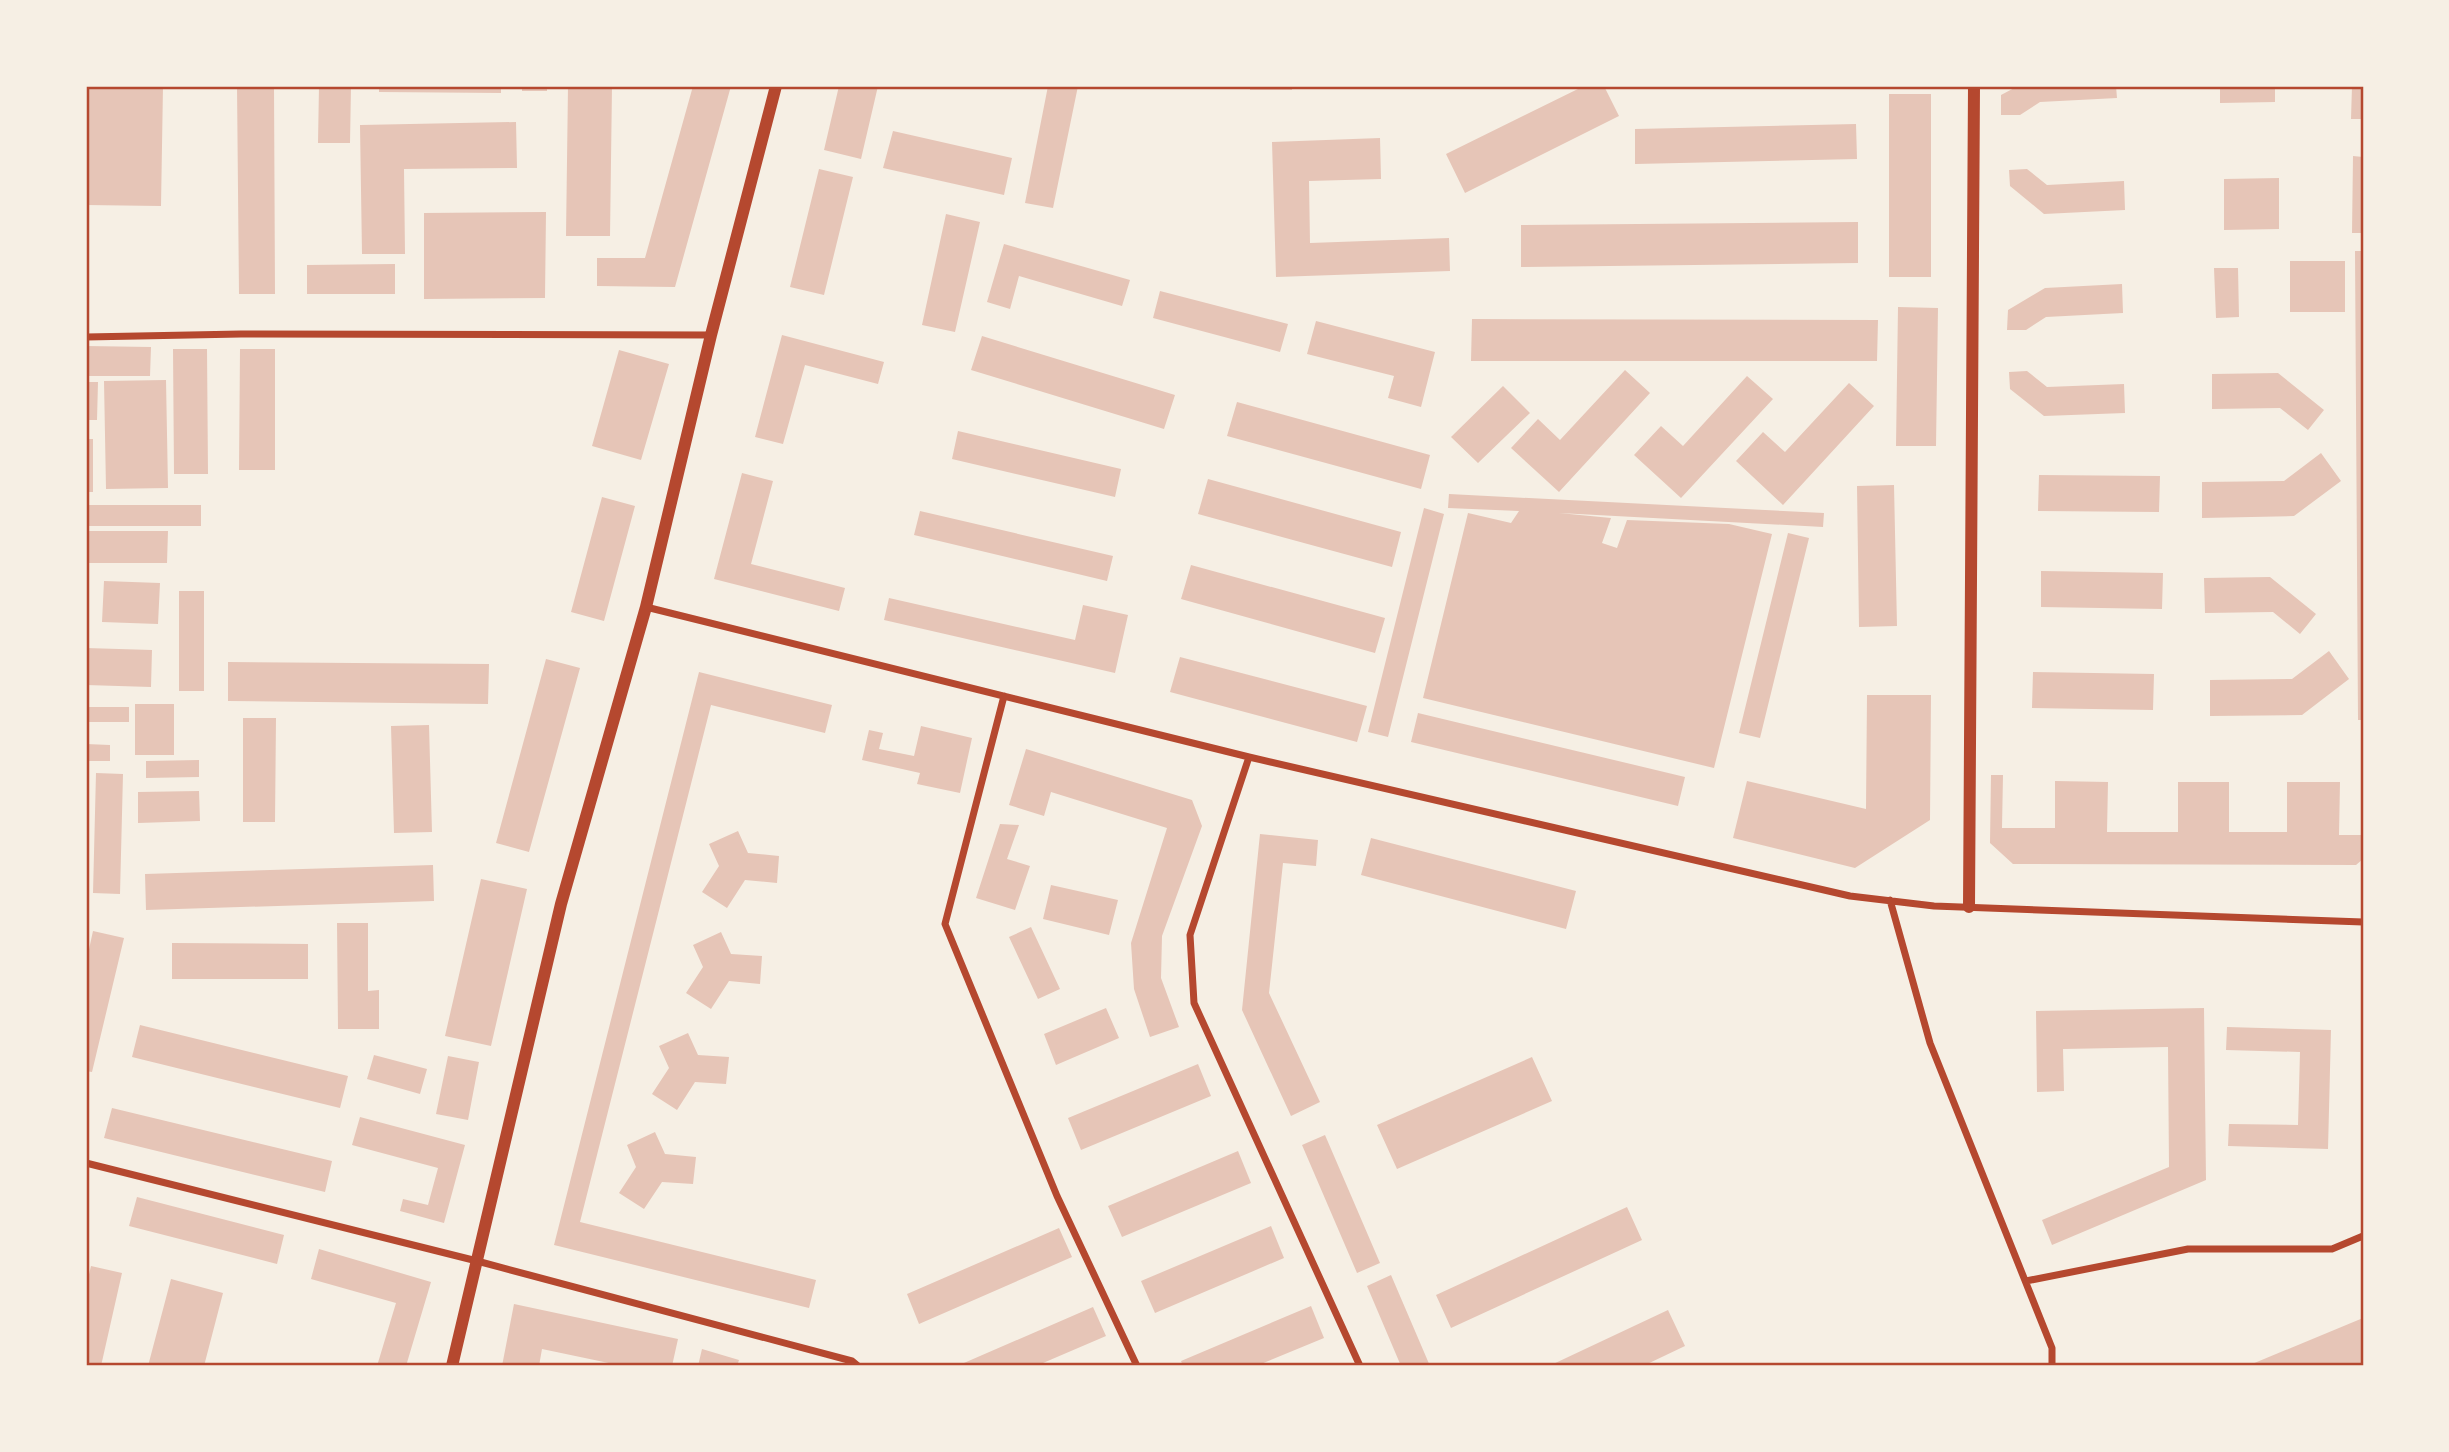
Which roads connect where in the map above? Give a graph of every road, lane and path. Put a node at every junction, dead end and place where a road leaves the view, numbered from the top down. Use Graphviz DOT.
graph roads {
  1 [pos="776,86"];
  2 [pos="1974,86"];
  3 [pos="711,335"];
  4 [pos="86,337"];
  5 [pos="646,607"];
  6 [pos="1004,696"];
  7 [pos="1249,757"];
  8 [pos="1890,901"];
  9 [pos="1969,907"];
  10 [pos="2363,922"];
  11 [pos="86,1163"];
  12 [pos="2363,1236"];
  13 [pos="477,1261"];
  14 [pos="2026,1281"];
  15 [pos="452,1366"];
  16 [pos="858,1366"];
  17 [pos="1137,1366"];
  18 [pos="1360,1366"];
  19 [pos="2052,1366"];
  1 -- 3 [label="street"];
  2 -- 9 [label="street"];
  3 -- 4 [label="street"];
  3 -- 5 [label="street"];
  5 -- 6 [label="street"];
  5 -- 13 [label="street"];
  6 -- 7 [label="street"];
  6 -- 17 [label="street"];
  7 -- 8 [label="street"];
  7 -- 18 [label="street"];
  8 -- 9 [label="street"];
  8 -- 14 [label="street"];
  9 -- 10 [label="street"];
  11 -- 13 [label="street"];
  12 -- 14 [label="street"];
  13 -- 15 [label="street"];
  13 -- 16 [label="street"];
  14 -- 19 [label="street"];
}
